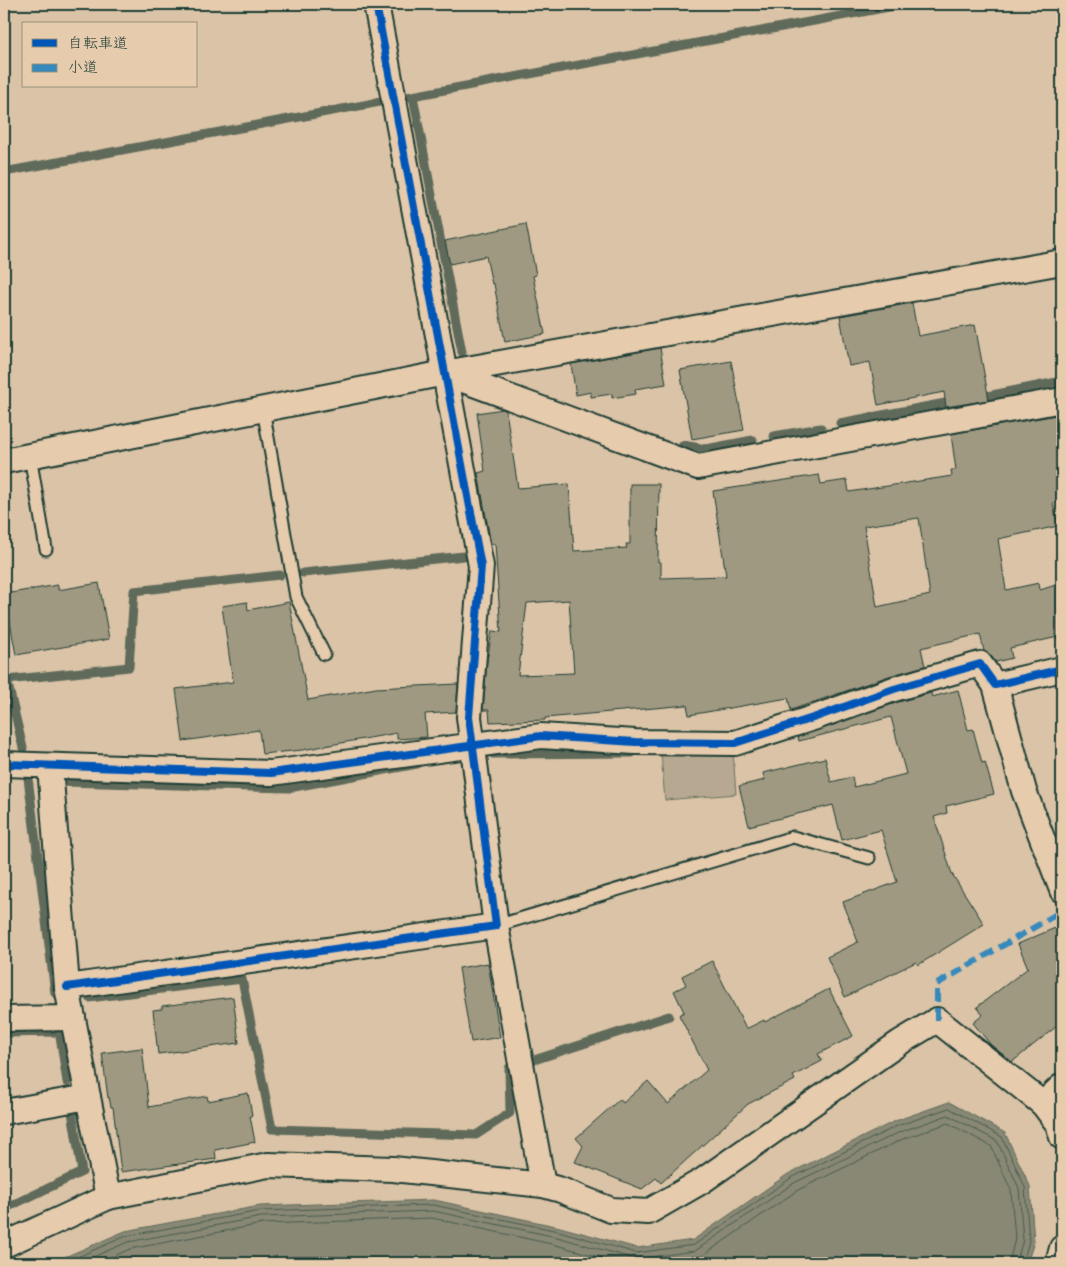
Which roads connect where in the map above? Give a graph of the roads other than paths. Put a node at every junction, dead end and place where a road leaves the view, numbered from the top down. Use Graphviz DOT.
graph roads {
  1 [pos="376,4"];
  2 [pos="1062,262"];
  3 [pos="445,373"];
  4 [pos="1062,400"];
  5 [pos="263,409"];
  6 [pos="30,456"];
  7 [pos="4,461"];
  8 [pos="46,549"];
  9 [pos="324,654"];
  10 [pos="1062,669"];
  11 [pos="995,685"];
  12 [pos="474,745"];
  13 [pos="4,764"];
  14 [pos="50,766"];
  15 [pos="869,858"];
  16 [pos="1062,890"];
  17 [pos="496,926"];
  18 [pos="67,987"];
  19 [pos="73,1018"];
  20 [pos="4,1019"];
  21 [pos="1062,1086"];
  22 [pos="88,1097"];
  23 [pos="1043,1104"];
  24 [pos="4,1112"];
  25 [pos="1062,1137"];
  26 [pos="543,1185"];
  27 [pos="108,1197"];
  28 [pos="4,1245"];
  29 [pos="1062,1248"];
  30 [pos="1058,1263"];
  1 -- 3 [label="street"];
  2 -- 3 [label="street"];
  3 -- 4 [label="street"];
  3 -- 5 [label="street"];
  3 -- 12 [label="street"];
  5 -- 6 [label="street"];
  5 -- 9 [label="lane"];
  6 -- 7 [label="street"];
  6 -- 8 [label="lane"];
  10 -- 11 [label="street"];
  11 -- 12 [label="street"];
  11 -- 16 [label="street"];
  12 -- 14 [label="street"];
  12 -- 17 [label="street"];
  13 -- 14 [label="street"];
  14 -- 18 [label="street"];
  15 -- 17 [label="lane"];
  17 -- 18 [label="street"];
  17 -- 26 [label="street"];
  18 -- 19 [label="street"];
  19 -- 20 [label="street"];
  19 -- 22 [label="street"];
  21 -- 23 [label="street"];
  22 -- 24 [label="street"];
  22 -- 27 [label="street"];
  23 -- 25 [label="street"];
  23 -- 26 [label="street"];
  26 -- 27 [label="street"];
  27 -- 28 [label="street"];
  29 -- 30 [label="street"];
}
